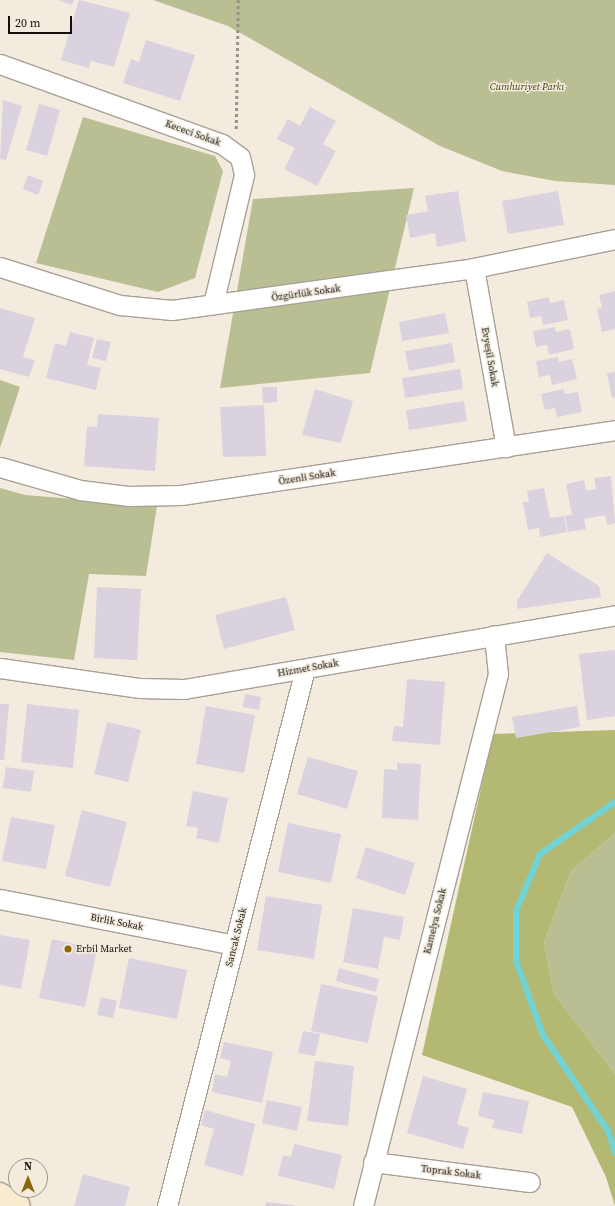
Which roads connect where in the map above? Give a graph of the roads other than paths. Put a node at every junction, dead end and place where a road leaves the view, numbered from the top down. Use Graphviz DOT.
graph roads {
  1 [pos="0,64"];
  2 [pos="615,239"];
  3 [pos="0,267"];
  4 [pos="474,268"];
  5 [pos="213,304"];
  6 [pos="615,430"];
  7 [pos="506,447"];
  8 [pos="0,467"];
  9 [pos="615,615"];
  10 [pos="494,635"];
  11 [pos="0,668"];
  12 [pos="305,669"];
  13 [pos="0,899"];
  14 [pos="234,945"];
  15 [pos="373,1162"];
  16 [pos="530,1182"];
  17 [pos="0,1194"];
  18 [pos="18,1206"];
  19 [pos="168,1206"];
  20 [pos="363,1206"];
  1 -- 5 [label="street, Kececi Sokak"];
  2 -- 4 [label="street, Özgürlük Sokak"];
  3 -- 5 [label="street, Özgürlük Sokak"];
  4 -- 5 [label="street, Özgürlük Sokak"];
  4 -- 7 [label="street, Evyeşil Sokak"];
  6 -- 7 [label="street, Özenli Sokak"];
  7 -- 8 [label="street, Özenli Sokak"];
  9 -- 10 [label="street, Hizmet Sokak"];
  10 -- 12 [label="street, Hizmet Sokak"];
  10 -- 15 [label="street, Kamelya Sokak"];
  11 -- 12 [label="street, Hizmet Sokak"];
  12 -- 14 [label="street, Sancak Sokak"];
  13 -- 14 [label="street, Birlik Sokak"];
  14 -- 19 [label="street, Sancak Sokak"];
  15 -- 16 [label="street, Toprak Sokak"];
  15 -- 20 [label="street, Kamelya Sokak"];
  17 -- 18 [label="main road"];
}
